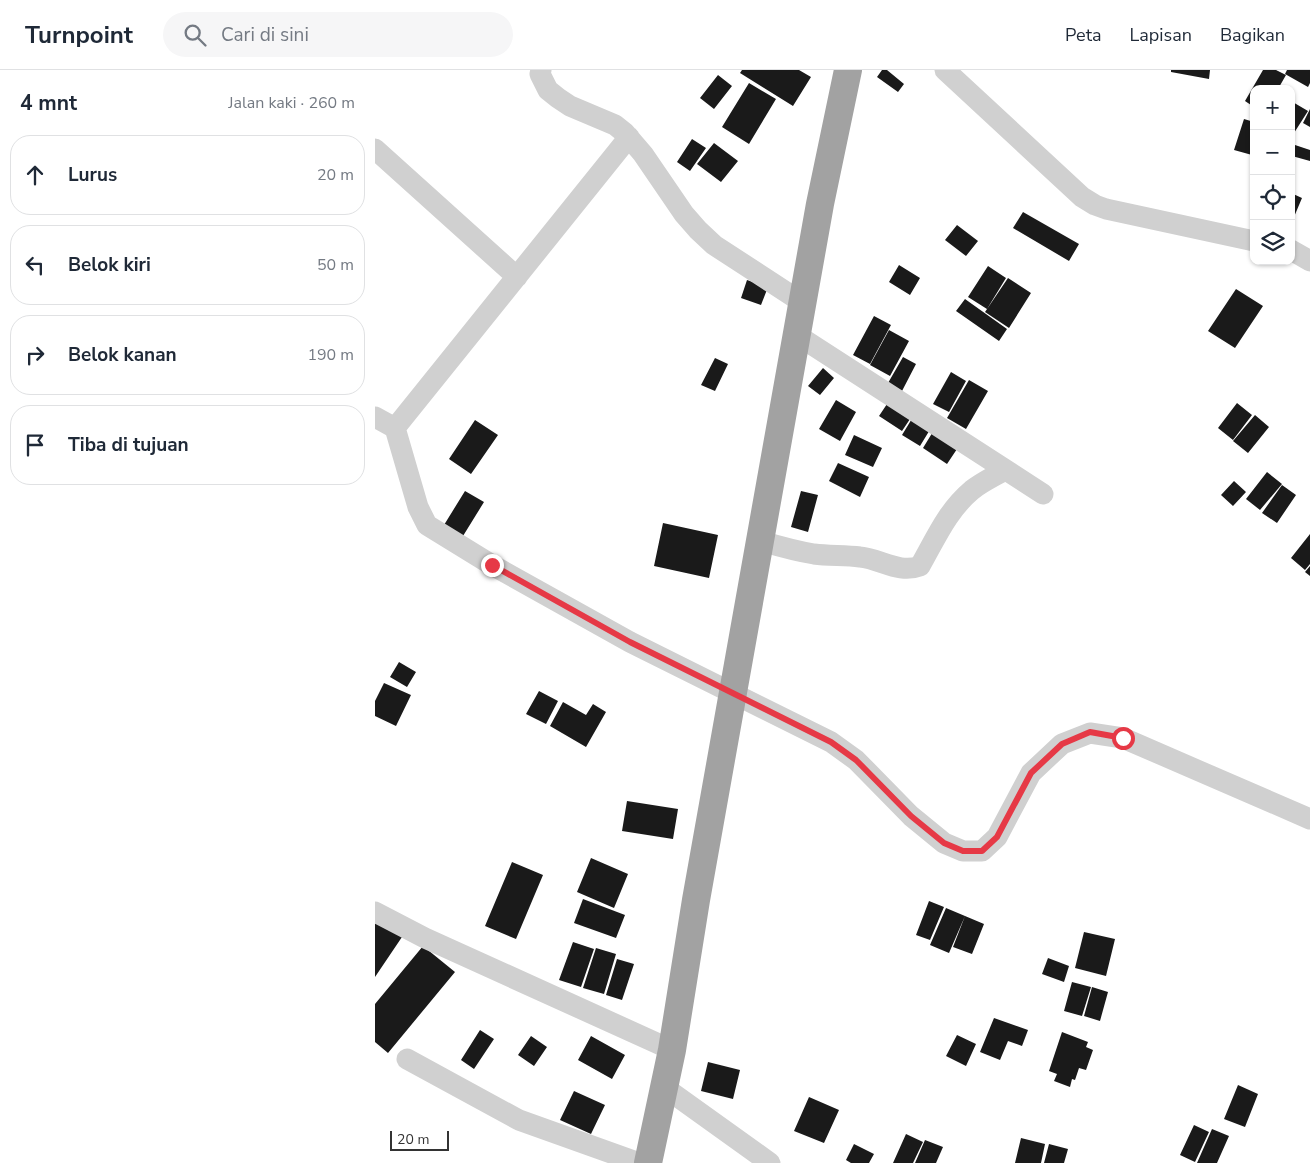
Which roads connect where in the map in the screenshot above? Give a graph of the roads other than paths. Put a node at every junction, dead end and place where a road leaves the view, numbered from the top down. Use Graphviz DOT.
graph roads {
  1 [pos="541,70"];
  2 [pos="848,70"];
  3 [pos="945,70"];
  4 [pos="629,137"];
  5 [pos="375,149"];
  6 [pos="1250,240"];
  7 [pos="1295,253"];
  8 [pos="1310,262"];
  9 [pos="517,277"];
  10 [pos="803,303"];
  11 [pos="797,335"];
  12 [pos="375,417"];
  13 [pos="395,428"];
  14 [pos="1005,470"];
  15 [pos="1043,494"];
  16 [pos="761,541"];
  17 [pos="734,694"];
  18 [pos="1310,819"];
  19 [pos="375,912"];
  20 [pos="671,1050"];
  21 [pos="407,1059"];
  22 [pos="664,1087"];
  23 [pos="639,1163"];
  24 [pos="648,1163"];
  25 [pos="770,1163"];
  1 -- 4 [label="street"];
  2 -- 10 [label="highway"];
  3 -- 6 [label="street"];
  4 -- 9 [label="street"];
  4 -- 10 [label="street"];
  5 -- 9 [label="street"];
  7 -- 8 [label="street"];
  9 -- 13 [label="street"];
  10 -- 11 [label="highway"];
  11 -- 14 [label="street"];
  11 -- 16 [label="highway"];
  12 -- 13 [label="street"];
  13 -- 17 [label="street"];
  14 -- 15 [label="street"];
  14 -- 16 [label="street"];
  16 -- 17 [label="highway"];
  17 -- 18 [label="street"];
  17 -- 20 [label="highway"];
  19 -- 20 [label="street"];
  20 -- 22 [label="highway"];
  21 -- 23 [label="street"];
  22 -- 24 [label="highway"];
  22 -- 25 [label="street"];
}
